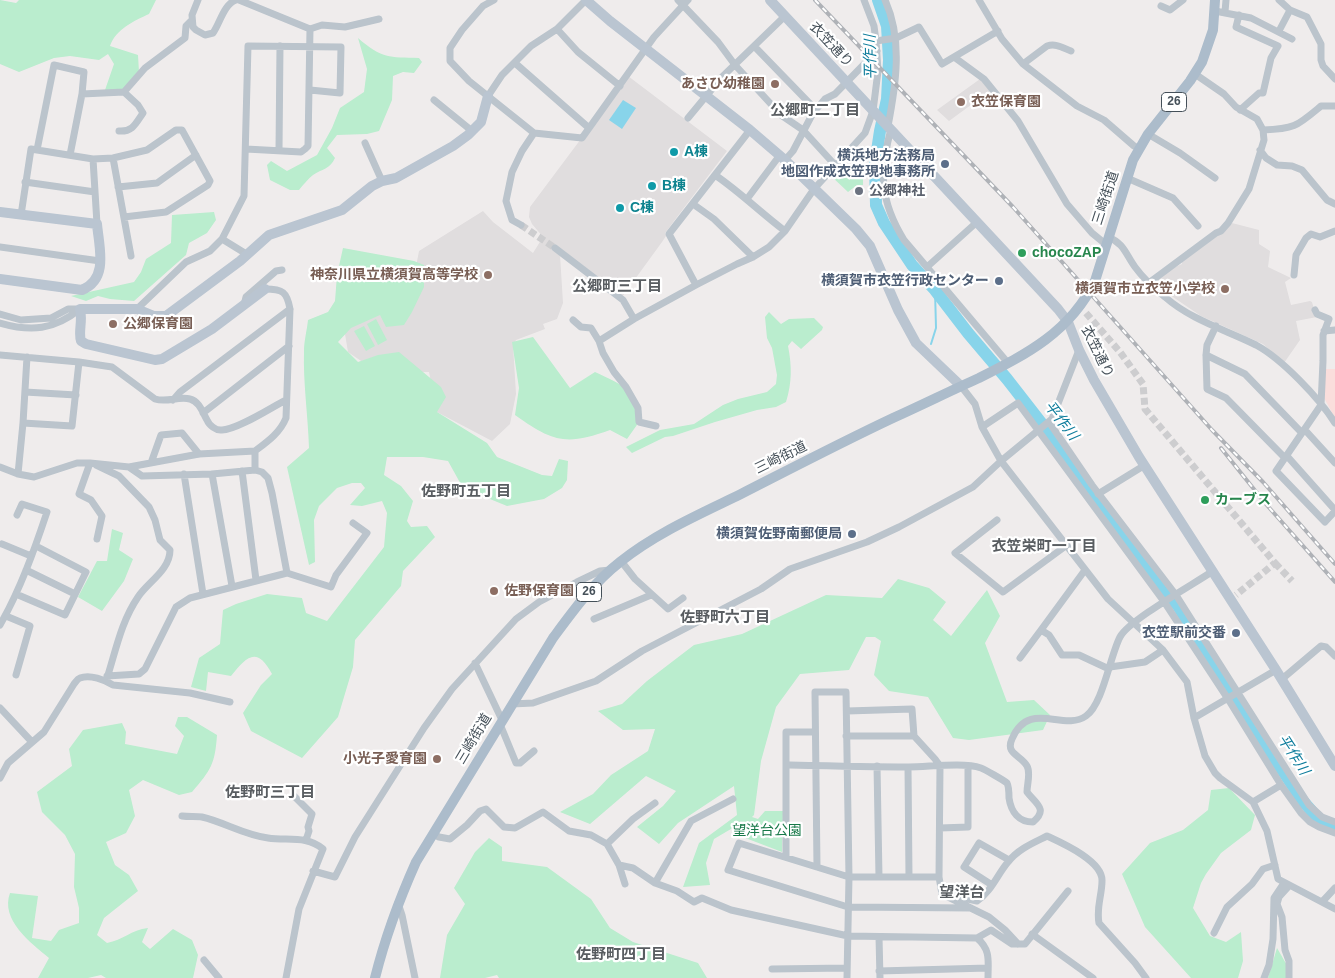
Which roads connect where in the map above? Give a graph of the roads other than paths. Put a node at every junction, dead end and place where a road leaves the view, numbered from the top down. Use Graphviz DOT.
graph roads {
  1 [pos="198,0"];
  2 [pos="237,0"];
  3 [pos="494,0"];
  4 [pos="586,0"];
  5 [pos="770,0"];
  6 [pos="864,0"];
  7 [pos="885,0"];
  8 [pos="979,0"];
  9 [pos="1183,0"];
  10 [pos="1279,0"];
  11 [pos="683,2"];
  12 [pos="1218,4"];
  13 [pos="1161,6"];
  14 [pos="1290,10"];
  15 [pos="1239,15"];
  16 [pos="786,16"];
  17 [pos="379,19"];
  18 [pos="192,20"];
  19 [pos="310,29"];
  20 [pos="557,29"];
  21 [pos="998,31"];
  22 [pos="1279,31"];
  23 [pos="894,38"];
  24 [pos="1292,39"];
  25 [pos="878,41"];
  26 [pos="280,46"];
  27 [pos="310,46"];
  28 [pos="754,46"];
  29 [pos="646,49"];
  30 [pos="877,51"];
  31 [pos="1071,51"];
  32 [pos="954,57"];
  33 [pos="515,63"];
  34 [pos="1023,64"];
  35 [pos="735,65"];
  36 [pos="1195,74"];
  37 [pos="1335,79"];
  38 [pos="846,82"];
  39 [pos="620,86"];
  40 [pos="310,90"];
  41 [pos="124,92"];
  42 [pos="82,94"];
  43 [pos="706,95"];
  44 [pos="488,96"];
  45 [pos="434,100"];
  46 [pos="1335,106"];
  47 [pos="816,110"];
  48 [pos="1240,110"];
  49 [pos="875,112"];
  50 [pos="688,118"];
  51 [pos="889,126"];
  52 [pos="589,128"];
  53 [pos="750,130"];
  54 [pos="803,130"];
  55 [pos="1263,130"];
  56 [pos="120,131"];
  57 [pos="472,131"];
  58 [pos="534,133"];
  59 [pos="1148,134"];
  60 [pos="365,143"];
  61 [pos="1139,148"];
  62 [pos="246,149"];
  63 [pos="37,150"];
  64 [pos="279,150"];
  65 [pos="1260,150"];
  66 [pos="70,155"];
  67 [pos="196,155"];
  68 [pos="113,158"];
  69 [pos="782,158"];
  70 [pos="93,159"];
  71 [pos="835,165"];
  72 [pos="714,175"];
  73 [pos="1127,178"];
  74 [pos="1215,178"];
  75 [pos="382,181"];
  76 [pos="25,182"];
  77 [pos="118,187"];
  78 [pos="814,189"];
  79 [pos="95,192"];
  80 [pos="747,199"];
  81 [pos="1334,202"];
  82 [pos="693,204"];
  83 [pos="0,212"];
  84 [pos="22,215"];
  85 [pos="124,217"];
  86 [pos="977,222"];
  87 [pos="98,224"];
  88 [pos="521,225"];
  89 [pos="1198,226"];
  90 [pos="785,231"];
  91 [pos="1335,231"];
  92 [pos="222,239"];
  93 [pos="1107,240"];
  94 [pos="0,247"];
  95 [pos="555,248"];
  96 [pos="248,255"];
  97 [pos="131,256"];
  98 [pos="753,257"];
  99 [pos="100,260"];
  100 [pos="927,267"];
  101 [pos="282,270"];
  102 [pos="1294,275"];
  103 [pos="0,279"];
  104 [pos="1150,282"];
  105 [pos="696,285"];
  106 [pos="265,289"];
  107 [pos="243,306"];
  108 [pos="80,309"];
  109 [pos="137,309"];
  110 [pos="290,309"];
  111 [pos="1315,310"];
  112 [pos="0,314"];
  113 [pos="634,319"];
  114 [pos="573,320"];
  115 [pos="0,322"];
  116 [pos="1068,322"];
  117 [pos="1216,326"];
  118 [pos="1335,330"];
  119 [pos="1324,331"];
  120 [pos="599,341"];
  121 [pos="289,346"];
  122 [pos="1079,350"];
  123 [pos="0,355"];
  124 [pos="1206,355"];
  125 [pos="27,357"];
  126 [pos="79,362"];
  127 [pos="1008,363"];
  128 [pos="961,386"];
  129 [pos="25,392"];
  130 [pos="76,395"];
  131 [pos="173,400"];
  132 [pos="286,400"];
  133 [pos="1321,405"];
  134 [pos="203,412"];
  135 [pos="23,423"];
  136 [pos="1048,423"];
  137 [pos="1335,423"];
  138 [pos="656,426"];
  139 [pos="982,427"];
  140 [pos="1038,429"];
  141 [pos="1304,432"];
  142 [pos="255,451"];
  143 [pos="199,454"];
  144 [pos="1286,457"];
  145 [pos="1001,460"];
  146 [pos="90,463"];
  147 [pos="151,463"];
  148 [pos="1335,463"];
  149 [pos="1144,465"];
  150 [pos="0,466"];
  151 [pos="129,467"];
  152 [pos="254,470"];
  153 [pos="242,471"];
  154 [pos="18,474"];
  155 [pos="184,474"];
  156 [pos="212,474"];
  157 [pos="1098,494"];
  158 [pos="1335,511"];
  159 [pos="17,515"];
  160 [pos="997,520"];
  161 [pos="353,523"];
  162 [pos="97,539"];
  163 [pos="2,544"];
  164 [pos="1067,545"];
  165 [pos="36,546"];
  166 [pos="32,556"];
  167 [pos="621,561"];
  168 [pos="26,570"];
  169 [pos="610,570"];
  170 [pos="1085,570"];
  171 [pos="1212,571"];
  172 [pos="287,572"];
  173 [pos="256,580"];
  174 [pos="577,582"];
  175 [pos="232,586"];
  176 [pos="16,594"];
  177 [pos="75,594"];
  178 [pos="203,594"];
  179 [pos="587,594"];
  180 [pos="652,595"];
  181 [pos="1176,595"];
  182 [pos="683,598"];
  183 [pos="1165,602"];
  184 [pos="6,616"];
  185 [pos="594,619"];
  186 [pos="1134,623"];
  187 [pos="0,626"];
  188 [pos="1041,630"];
  189 [pos="1163,650"];
  190 [pos="1335,656"];
  191 [pos="1020,658"];
  192 [pos="475,663"];
  193 [pos="1110,668"];
  194 [pos="1279,674"];
  195 [pos="16,675"];
  196 [pos="107,678"];
  197 [pos="1238,693"];
  198 [pos="1228,699"];
  199 [pos="230,702"];
  200 [pos="512,704"];
  201 [pos="0,708"];
  202 [pos="847,711"];
  203 [pos="1194,718"];
  204 [pos="501,722"];
  205 [pos="815,732"];
  206 [pos="846,736"];
  207 [pos="914,736"];
  208 [pos="32,742"];
  209 [pos="534,751"];
  210 [pos="787,765"];
  211 [pos="817,765"];
  212 [pos="848,766"];
  213 [pos="877,766"];
  214 [pos="940,766"];
  215 [pos="968,766"];
  216 [pos="1335,766"];
  217 [pos="908,767"];
  218 [pos="0,778"];
  219 [pos="1281,785"];
  220 [pos="294,796"];
  221 [pos="733,799"];
  222 [pos="1253,802"];
  223 [pos="654,803"];
  224 [pos="182,816"];
  225 [pos="1335,822"];
  226 [pos="940,828"];
  227 [pos="1335,832"];
  228 [pos="432,834"];
  229 [pos="306,840"];
  230 [pos="607,844"];
  231 [pos="786,857"];
  232 [pos="1009,860"];
  233 [pos="618,866"];
  234 [pos="1276,866"];
  235 [pos="817,867"];
  236 [pos="313,871"];
  237 [pos="848,877"];
  238 [pos="879,877"];
  239 [pos="909,877"];
  240 [pos="939,877"];
  241 [pos="656,882"];
  242 [pos="625,884"];
  243 [pos="1287,884"];
  244 [pos="992,885"];
  245 [pos="1335,888"];
  246 [pos="1068,891"];
  247 [pos="945,896"];
  248 [pos="1322,902"];
  249 [pos="398,903"];
  250 [pos="848,907"];
  251 [pos="971,908"];
  252 [pos="1335,908"];
  253 [pos="1214,933"];
  254 [pos="1032,934"];
  255 [pos="848,936"];
  256 [pos="879,937"];
  257 [pos="977,938"];
  258 [pos="1018,944"];
  259 [pos="204,960"];
  260 [pos="847,968"];
  261 [pos="988,968"];
  262 [pos="772,969"];
  263 [pos="880,974"];
  264 [pos="220,978"];
  265 [pos="286,978"];
  266 [pos="375,978"];
  267 [pos="415,978"];
  268 [pos="847,978"];
  269 [pos="988,978"];
  270 [pos="1093,978"];
  271 [pos="1146,978"];
  272 [pos="1264,978"];
  273 [pos="1289,978"];
  1 -- 18 [label="street"];
  2 -- 18 [label="street"];
  2 -- 19 [label="street"];
  3 -- 44 [label="street"];
  4 -- 20 [label="street"];
  4 -- 29 [label="street"];
  5 -- 16 [label="street, 衣笠通り"];
  6 -- 25 [label="street"];
  7 -- 23 [label="street"];
  8 -- 21 [label="street"];
  9 -- 13 [label="street"];
  10 -- 14 [label="street"];
  11 -- 29 [label="street"];
  11 -- 35 [label="street"];
  12 -- 15 [label="street"];
  12 -- 36 [label="main road, 三崎街道 / 26"];
  14 -- 22 [label="street"];
  14 -- 37 [label="street"];
  15 -- 22 [label="street"];
  15 -- 48 [label="street"];
  16 -- 28 [label="street"];
  16 -- 38 [label="street, 衣笠通り"];
  17 -- 19 [label="street"];
  18 -- 41 [label="street"];
  19 -- 27 [label="street"];
  20 -- 33 [label="street"];
  20 -- 39 [label="street"];
  21 -- 32 [label="street"];
  21 -- 34 [label="street"];
  22 -- 24 [label="street"];
  23 -- 25 [label="street"];
  23 -- 32 [label="street"];
  23 -- 51 [label="street"];
  25 -- 30 [label="street"];
  26 -- 27 [label="street"];
  26 -- 62 [label="street"];
  26 -- 64 [label="street"];
  27 -- 40 [label="street"];
  27 -- 40 [label="street"];
  28 -- 35 [label="street"];
  28 -- 47 [label="street"];
  29 -- 39 [label="street"];
  29 -- 43 [label="street"];
  30 -- 38 [label="street"];
  30 -- 49 [label="street"];
  31 -- 34 [label="street"];
  32 -- 93 [label="street"];
  33 -- 44 [label="street"];
  33 -- 52 [label="street"];
  34 -- 61 [label="street"];
  35 -- 43 [label="street"];
  35 -- 54 [label="street"];
  36 -- 48 [label="street"];
  36 -- 59 [label="main road, 三崎街道 / 26"];
  38 -- 47 [label="street"];
  38 -- 49 [label="street, 衣笠通り"];
  39 -- 52 [label="street"];
  40 -- 64 [label="street"];
  41 -- 42 [label="street"];
  41 -- 56 [label="street"];
  42 -- 63 [label="street"];
  42 -- 66 [label="street"];
  43 -- 50 [label="street"];
  43 -- 53 [label="street"];
  44 -- 57 [label="street"];
  44 -- 58 [label="street"];
  45 -- 57 [label="street"];
  46 -- 55 [label="street"];
  47 -- 54 [label="street"];
  48 -- 55 [label="street"];
  49 -- 51 [label="street, 衣笠通り"];
  49 -- 71 [label="street"];
  51 -- 86 [label="street, 衣笠通り"];
  51 -- 100 [label="street"];
  52 -- 58 [label="street"];
  53 -- 69 [label="street"];
  53 -- 72 [label="street"];
  54 -- 69 [label="street"];
  54 -- 71 [label="street"];
  55 -- 65 [label="street"];
  57 -- 75 [label="street"];
  58 -- 88 [label="street"];
  59 -- 61 [label="main road, 三崎街道 / 26"];
  59 -- 74 [label="street"];
  60 -- 75 [label="street"];
  61 -- 73 [label="main road, 三崎街道 / 26"];
  62 -- 64 [label="street"];
  62 -- 92 [label="street"];
  63 -- 66 [label="street"];
  63 -- 76 [label="street"];
  65 -- 81 [label="street"];
  65 -- 104 [label="street"];
  66 -- 70 [label="street"];
  67 -- 68 [label="street"];
  67 -- 77 [label="street"];
  67 -- 85 [label="street"];
  68 -- 70 [label="street"];
  68 -- 77 [label="street"];
  69 -- 78 [label="street"];
  69 -- 80 [label="street"];
  70 -- 79 [label="street"];
  71 -- 78 [label="street"];
  72 -- 80 [label="street"];
  72 -- 82 [label="street"];
  73 -- 89 [label="street"];
  73 -- 93 [label="main road, 三崎街道 / 26"];
  75 -- 96 [label="street"];
  76 -- 79 [label="street"];
  76 -- 84 [label="street"];
  77 -- 85 [label="street"];
  78 -- 90 [label="street"];
  78 -- 128 [label="street"];
  79 -- 87 [label="street"];
  80 -- 90 [label="street"];
  82 -- 98 [label="street"];
  82 -- 105 [label="street"];
  83 -- 84 [label="street"];
  84 -- 87 [label="street"];
  85 -- 97 [label="street"];
  86 -- 100 [label="street"];
  86 -- 116 [label="street, 衣笠通り"];
  87 -- 99 [label="street"];
  90 -- 98 [label="street"];
  91 -- 102 [label="street"];
  92 -- 96 [label="street"];
  92 -- 109 [label="street"];
  93 -- 104 [label="street"];
  93 -- 116 [label="main road, 三崎街道 / 26"];
  94 -- 99 [label="street"];
  95 -- 113 [label="street"];
  96 -- 109 [label="street"];
  98 -- 105 [label="street"];
  99 -- 103 [label="street"];
  100 -- 127 [label="street"];
  101 -- 107 [label="street"];
  104 -- 117 [label="street"];
  105 -- 113 [label="street"];
  106 -- 107 [label="street"];
  106 -- 110 [label="street"];
  107 -- 108 [label="street"];
  108 -- 109 [label="street"];
  108 -- 112 [label="street"];
  108 -- 115 [label="street"];
  110 -- 121 [label="street"];
  110 -- 131 [label="street"];
  111 -- 119 [label="street"];
  113 -- 120 [label="street"];
  114 -- 120 [label="street"];
  116 -- 122 [label="street, 衣笠通り"];
  116 -- 127 [label="main road, 三崎街道 / 26"];
  117 -- 124 [label="street"];
  117 -- 133 [label="street"];
  118 -- 119 [label="street"];
  119 -- 133 [label="street"];
  120 -- 138 [label="street"];
  121 -- 132 [label="street"];
  121 -- 134 [label="street"];
  122 -- 136 [label="street"];
  122 -- 149 [label="street, 衣笠通り"];
  123 -- 125 [label="street"];
  124 -- 141 [label="street"];
  124 -- 144 [label="street"];
  125 -- 126 [label="street"];
  125 -- 129 [label="street"];
  126 -- 130 [label="street"];
  126 -- 131 [label="street"];
  127 -- 128 [label="main road, 三崎街道 / 26"];
  128 -- 139 [label="street"];
  128 -- 167 [label="main road, 三崎街道 / 26"];
  129 -- 130 [label="street"];
  129 -- 135 [label="street"];
  130 -- 135 [label="street"];
  131 -- 134 [label="street"];
  132 -- 134 [label="street"];
  132 -- 142 [label="street"];
  133 -- 137 [label="street"];
  133 -- 141 [label="street"];
  135 -- 154 [label="street"];
  136 -- 140 [label="street"];
  136 -- 157 [label="street"];
  139 -- 140 [label="street"];
  139 -- 145 [label="street"];
  140 -- 145 [label="street"];
  140 -- 183 [label="street"];
  141 -- 144 [label="street"];
  141 -- 148 [label="street"];
  142 -- 143 [label="street"];
  142 -- 152 [label="street"];
  143 -- 147 [label="street"];
  143 -- 147 [label="street"];
  144 -- 158 [label="street"];
  144 -- 158 [label="street"];
  145 -- 164 [label="street"];
  145 -- 200 [label="street"];
  146 -- 151 [label="street"];
  146 -- 154 [label="street"];
  146 -- 162 [label="street"];
  146 -- 196 [label="street"];
  147 -- 151 [label="street"];
  149 -- 157 [label="street"];
  149 -- 171 [label="street, 衣笠通り"];
  150 -- 154 [label="street"];
  151 -- 155 [label="street"];
  152 -- 153 [label="street"];
  152 -- 172 [label="street"];
  153 -- 156 [label="street"];
  153 -- 173 [label="street"];
  155 -- 156 [label="street"];
  155 -- 178 [label="street"];
  156 -- 175 [label="street"];
  157 -- 181 [label="street"];
  159 -- 165 [label="street"];
  160 -- 164 [label="street"];
  161 -- 172 [label="street"];
  163 -- 166 [label="street"];
  164 -- 170 [label="street"];
  165 -- 166 [label="street"];
  165 -- 177 [label="street"];
  166 -- 168 [label="street"];
  167 -- 169 [label="main road, 三崎街道 / 26"];
  167 -- 180 [label="street"];
  168 -- 176 [label="street"];
  168 -- 177 [label="street"];
  169 -- 174 [label="street"];
  169 -- 179 [label="main road, 三崎街道 / 26"];
  170 -- 186 [label="street"];
  170 -- 188 [label="street"];
  171 -- 181 [label="street"];
  171 -- 194 [label="street, 衣笠通り"];
  172 -- 173 [label="street"];
  173 -- 175 [label="street"];
  174 -- 179 [label="street"];
  174 -- 192 [label="street"];
  175 -- 178 [label="street"];
  176 -- 177 [label="street"];
  176 -- 184 [label="street"];
  178 -- 196 [label="street"];
  179 -- 200 [label="main road, 三崎街道 / 26"];
  180 -- 182 [label="street"];
  180 -- 185 [label="street"];
  181 -- 183 [label="street"];
  181 -- 197 [label="street"];
  183 -- 186 [label="street"];
  183 -- 198 [label="street"];
  184 -- 187 [label="street"];
  184 -- 195 [label="street"];
  186 -- 189 [label="street"];
  186 -- 193 [label="street"];
  188 -- 191 [label="street"];
  188 -- 193 [label="street"];
  189 -- 193 [label="street"];
  189 -- 203 [label="street"];
  190 -- 194 [label="street"];
  192 -- 204 [label="street"];
  192 -- 236 [label="street"];
  193 -- 215 [label="street"];
  194 -- 197 [label="street"];
  194 -- 216 [label="street, 衣笠通り"];
  196 -- 199 [label="street"];
  196 -- 208 [label="street"];
  197 -- 198 [label="street"];
  197 -- 225 [label="street"];
  198 -- 203 [label="street"];
  198 -- 219 [label="street"];
  200 -- 204 [label="main road, 三崎街道 / 26"];
  201 -- 208 [label="street"];
  202 -- 205 [label="street"];
  202 -- 206 [label="street"];
  202 -- 207 [label="street"];
  203 -- 222 [label="street"];
  204 -- 209 [label="street"];
  204 -- 228 [label="main road, 三崎街道 / 26"];
  205 -- 210 [label="street"];
  205 -- 211 [label="street"];
  206 -- 207 [label="street"];
  206 -- 212 [label="street"];
  207 -- 214 [label="street"];
  208 -- 218 [label="street"];
  210 -- 211 [label="street"];
  210 -- 231 [label="street"];
  211 -- 212 [label="street"];
  211 -- 235 [label="street"];
  212 -- 213 [label="street"];
  212 -- 237 [label="street"];
  213 -- 217 [label="street"];
  213 -- 238 [label="street"];
  214 -- 215 [label="street"];
  214 -- 217 [label="street"];
  214 -- 226 [label="street"];
  215 -- 226 [label="street"];
  217 -- 239 [label="street"];
  219 -- 222 [label="street"];
  219 -- 227 [label="street"];
  220 -- 229 [label="street"];
  221 -- 241 [label="street"];
  222 -- 234 [label="street"];
  223 -- 230 [label="street"];
  224 -- 229 [label="street"];
  226 -- 240 [label="street"];
  228 -- 230 [label="street"];
  228 -- 249 [label="main road, 三崎街道 / 26"];
  229 -- 236 [label="street"];
  230 -- 233 [label="street"];
  231 -- 235 [label="street"];
  231 -- 250 [label="street"];
  232 -- 244 [label="street"];
  232 -- 244 [label="street"];
  232 -- 271 [label="street"];
  233 -- 241 [label="street"];
  233 -- 242 [label="street"];
  234 -- 243 [label="street"];
  234 -- 253 [label="street"];
  235 -- 237 [label="street"];
  236 -- 265 [label="street"];
  237 -- 238 [label="street"];
  237 -- 250 [label="street"];
  238 -- 239 [label="street"];
  239 -- 240 [label="street"];
  240 -- 247 [label="street"];
  241 -- 255 [label="street"];
  243 -- 248 [label="street"];
  243 -- 272 [label="street"];
  243 -- 273 [label="street"];
  244 -- 247 [label="street"];
  245 -- 248 [label="street"];
  246 -- 254 [label="street"];
  247 -- 251 [label="street"];
  248 -- 252 [label="street"];
  249 -- 266 [label="main road, 三崎街道 / 26"];
  249 -- 267 [label="street"];
  250 -- 251 [label="street"];
  250 -- 255 [label="street"];
  251 -- 258 [label="street"];
  254 -- 258 [label="street"];
  254 -- 270 [label="street"];
  255 -- 256 [label="street"];
  255 -- 260 [label="street"];
  256 -- 257 [label="street"];
  256 -- 263 [label="street"];
  257 -- 258 [label="street"];
  257 -- 261 [label="street"];
  259 -- 264 [label="street"];
  260 -- 262 [label="street"];
  260 -- 268 [label="street"];
  261 -- 263 [label="street"];
  261 -- 269 [label="street"];
}
